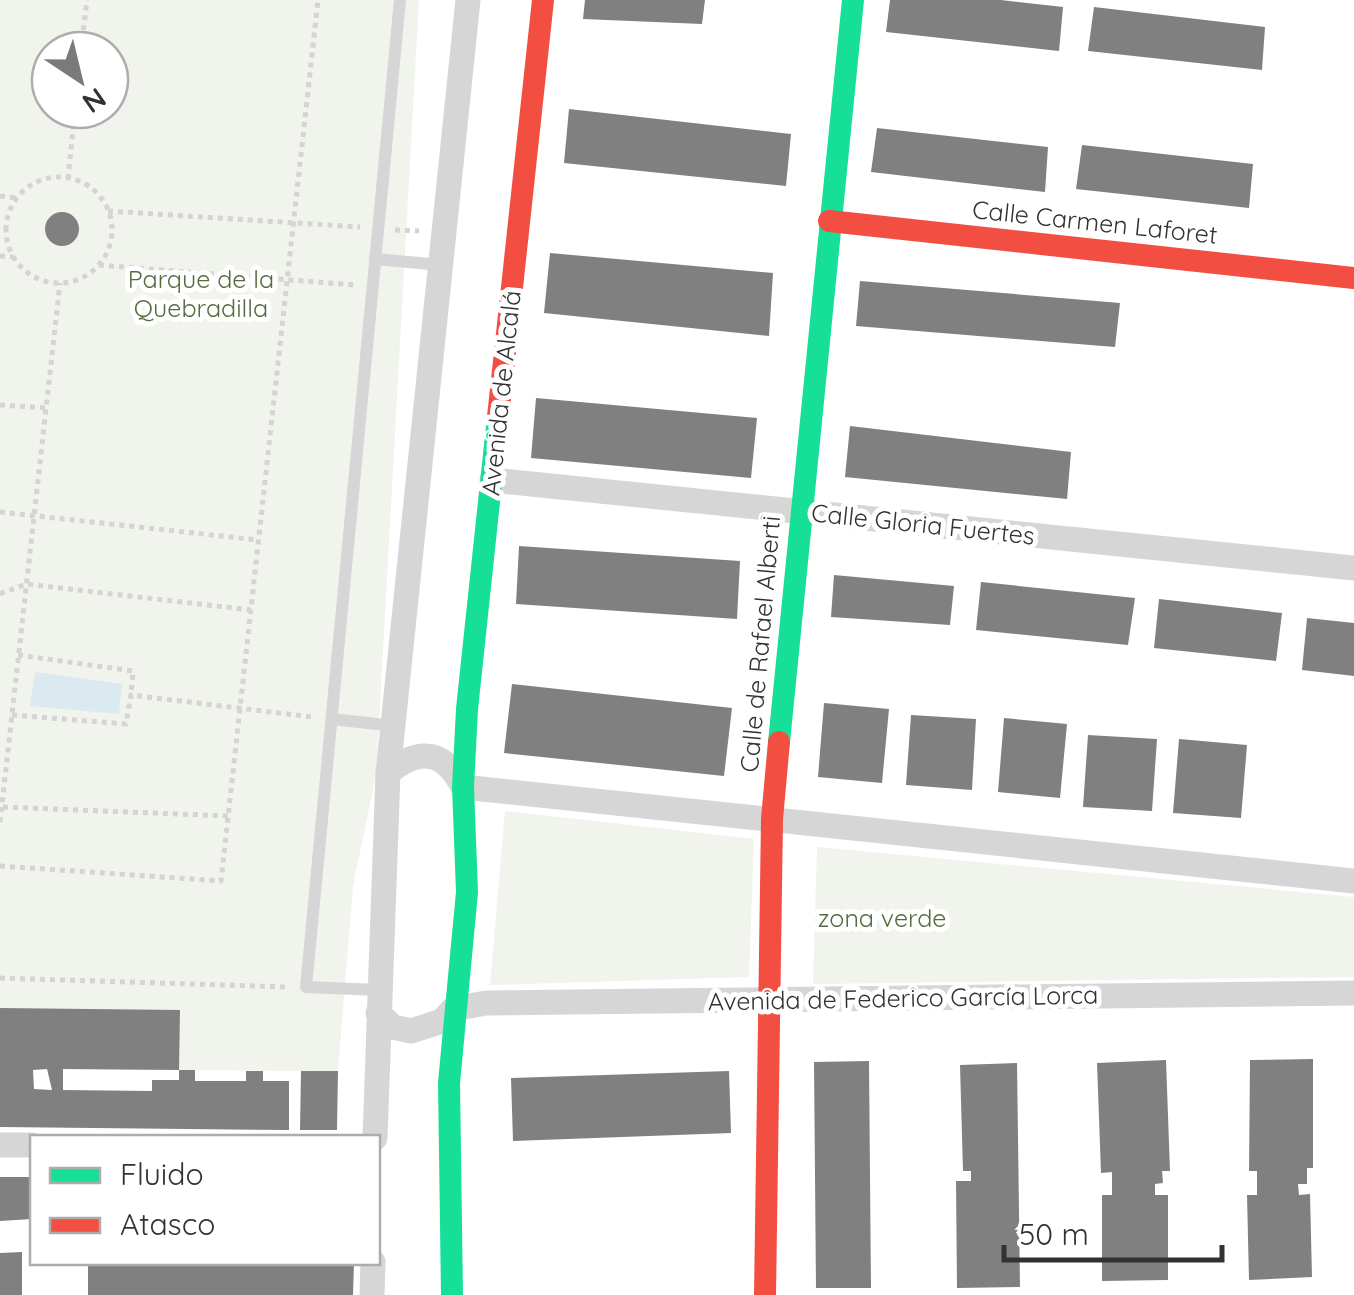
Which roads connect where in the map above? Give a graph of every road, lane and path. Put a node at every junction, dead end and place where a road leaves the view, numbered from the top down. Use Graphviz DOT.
graph roads {
  1 [pos="87,0"];
  2 [pos="318,0"];
  3 [pos="400,0"];
  4 [pos="468,0"];
  5 [pos="543,0"];
  6 [pos="852,0"];
  7 [pos="84,30"];
  8 [pos="73,130"];
  9 [pos="68,178"];
  10 [pos="0,196"];
  11 [pos="16,198"];
  12 [pos="108,211"];
  13 [pos="829,221"];
  14 [pos="293,223"];
  15 [pos="378,228"];
  16 [pos="444,233"];
  17 [pos="0,256"];
  18 [pos="13,257"];
  19 [pos="375,259"];
  20 [pos="442,264"];
  21 [pos="99,265"];
  22 [pos="1354,278"];
  23 [pos="287,280"];
  24 [pos="60,283"];
  25 [pos="372,286"];
  26 [pos="0,405"];
  27 [pos="46,408"];
  28 [pos="492,480"];
  29 [pos="0,512"];
  30 [pos="800,512"];
  31 [pos="33,519"];
  32 [pos="258,540"];
  33 [pos="1354,568"];
  34 [pos="26,584"];
  35 [pos="0,594"];
  36 [pos="251,610"];
  37 [pos="18,655"];
  38 [pos="131,695"];
  39 [pos="240,710"];
  40 [pos="12,715"];
  41 [pos="332,719"];
  42 [pos="394,726"];
  43 [pos="388,773"];
  44 [pos="464,787"];
  45 [pos="2,795"];
  46 [pos="1,806"];
  47 [pos="228,816"];
  48 [pos="772,820"];
  49 [pos="0,822"];
  50 [pos="0,866"];
  51 [pos="1354,881"];
  52 [pos="0,978"];
  53 [pos="306,987"];
  54 [pos="1354,992"];
  55 [pos="768,999"];
  56 [pos="378,1002"];
  57 [pos="453,1010"];
  58 [pos="375,1135"];
  59 [pos="0,1144"];
  60 [pos="30,1145"];
  61 [pos="373,1265"];
  62 [pos="372,1295"];
  63 [pos="452,1295"];
  64 [pos="765,1295"];
  1 -- 7 [label="path"];
  2 -- 14 [label="path"];
  3 -- 15 [label="lane"];
  4 -- 16 [label="street"];
  5 -- 28 [label="street, Avenida de Alcalá"];
  6 -- 13 [label="street, Calle de Rafael Alberti"];
  8 -- 9 [label="path"];
  9 -- 11 [label="path"];
  9 -- 12 [label="path"];
  10 -- 11 [label="path"];
  11 -- 18 [label="path"];
  12 -- 14 [label="path"];
  12 -- 21 [label="path"];
  13 -- 22 [label="street, Calle Carmen Laforet"];
  13 -- 30 [label="street, Calle de Rafael Alberti"];
  14 -- 15 [label="path"];
  14 -- 23 [label="path"];
  15 -- 16 [label="path"];
  15 -- 19 [label="lane"];
  16 -- 20 [label="street"];
  17 -- 18 [label="path"];
  18 -- 24 [label="path"];
  19 -- 20 [label="lane"];
  19 -- 25 [label="lane"];
  20 -- 42 [label="street"];
  21 -- 23 [label="path"];
  21 -- 24 [label="path"];
  23 -- 25 [label="path"];
  23 -- 32 [label="path"];
  24 -- 27 [label="path"];
  25 -- 41 [label="lane"];
  26 -- 27 [label="path"];
  27 -- 31 [label="path"];
  28 -- 30 [label="street, Calle Gloria Fuertes"];
  28 -- 44 [label="street, Avenida de Alcalá"];
  29 -- 31 [label="path"];
  30 -- 33 [label="street, Calle Gloria Fuertes"];
  30 -- 48 [label="street, Calle de Rafael Alberti"];
  31 -- 32 [label="path"];
  31 -- 34 [label="path"];
  32 -- 36 [label="path"];
  34 -- 35 [label="path"];
  34 -- 36 [label="path"];
  34 -- 37 [label="path"];
  36 -- 39 [label="path"];
  37 -- 38 [label="path"];
  37 -- 40 [label="path"];
  38 -- 39 [label="path"];
  38 -- 40 [label="path"];
  39 -- 41 [label="path"];
  39 -- 47 [label="path"];
  40 -- 45 [label="path"];
  41 -- 42 [label="lane"];
  41 -- 53 [label="lane"];
  42 -- 43 [label="street"];
  43 -- 44 [label="street"];
  43 -- 56 [label="street"];
  44 -- 48 [label="street"];
  44 -- 57 [label="street, Avenida de Alcalá"];
  45 -- 46 [label="path"];
  46 -- 47 [label="path"];
  46 -- 49 [label="path"];
  47 -- 50 [label="path"];
  48 -- 51 [label="street"];
  48 -- 55 [label="street, Calle de Rafael Alberti"];
  52 -- 53 [label="path"];
  53 -- 56 [label="lane"];
  54 -- 55 [label="street, Avenida de Federico García Lorca"];
  55 -- 57 [label="street, Avenida de Federico García Lorca"];
  55 -- 64 [label="street, Calle de Rafael Alberti"];
  56 -- 57 [label="street"];
  56 -- 58 [label="street"];
  57 -- 63 [label="street, Avenida de Alcalá"];
  59 -- 60 [label="street"];
  61 -- 62 [label="street"];
}
